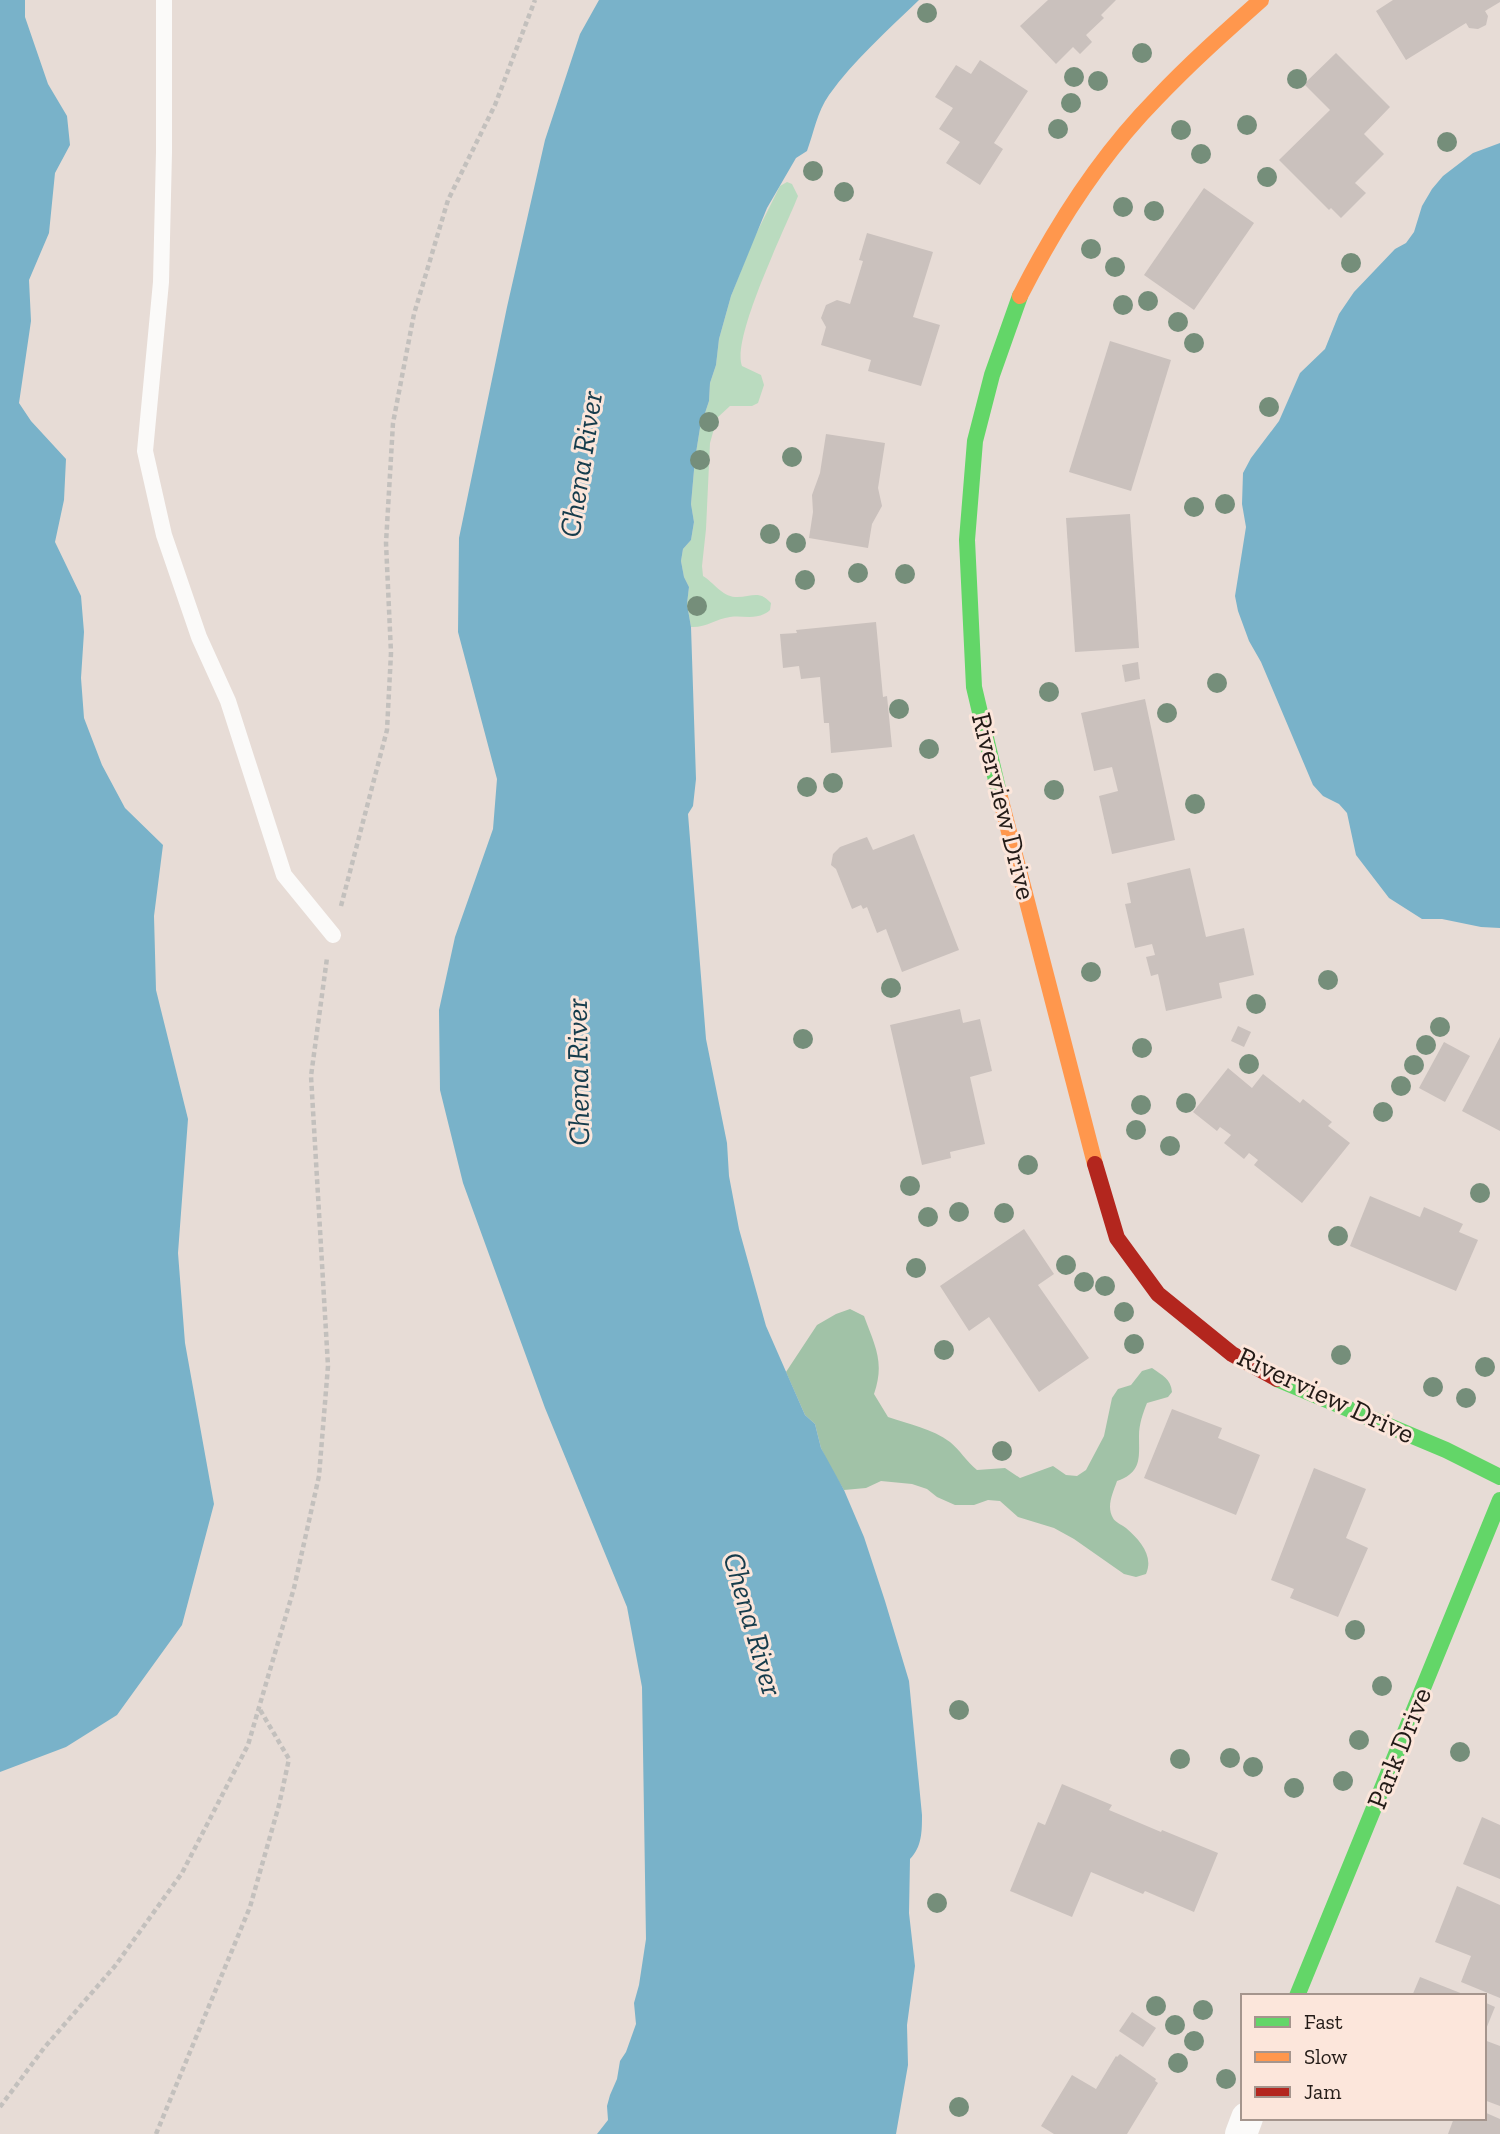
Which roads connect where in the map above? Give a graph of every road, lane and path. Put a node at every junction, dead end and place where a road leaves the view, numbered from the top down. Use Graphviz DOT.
graph roads {
  1 [pos="163,0"];
  2 [pos="535,0"];
  3 [pos="1261,0"];
  4 [pos="333,935"];
  5 [pos="1500,1477"];
  6 [pos="1500,1500"];
  7 [pos="259,1707"];
  8 [pos="1298,1994"];
  9 [pos="0,2107"];
  10 [pos="156,2134"];
  1 -- 4 [label="lane"];
  2 -- 4 [label="path"];
  3 -- 5 [label="street, Riverview Drive"];
  4 -- 7 [label="path"];
  6 -- 8 [label="street, Park Drive"];
  7 -- 9 [label="path"];
  7 -- 10 [label="path"];
}
